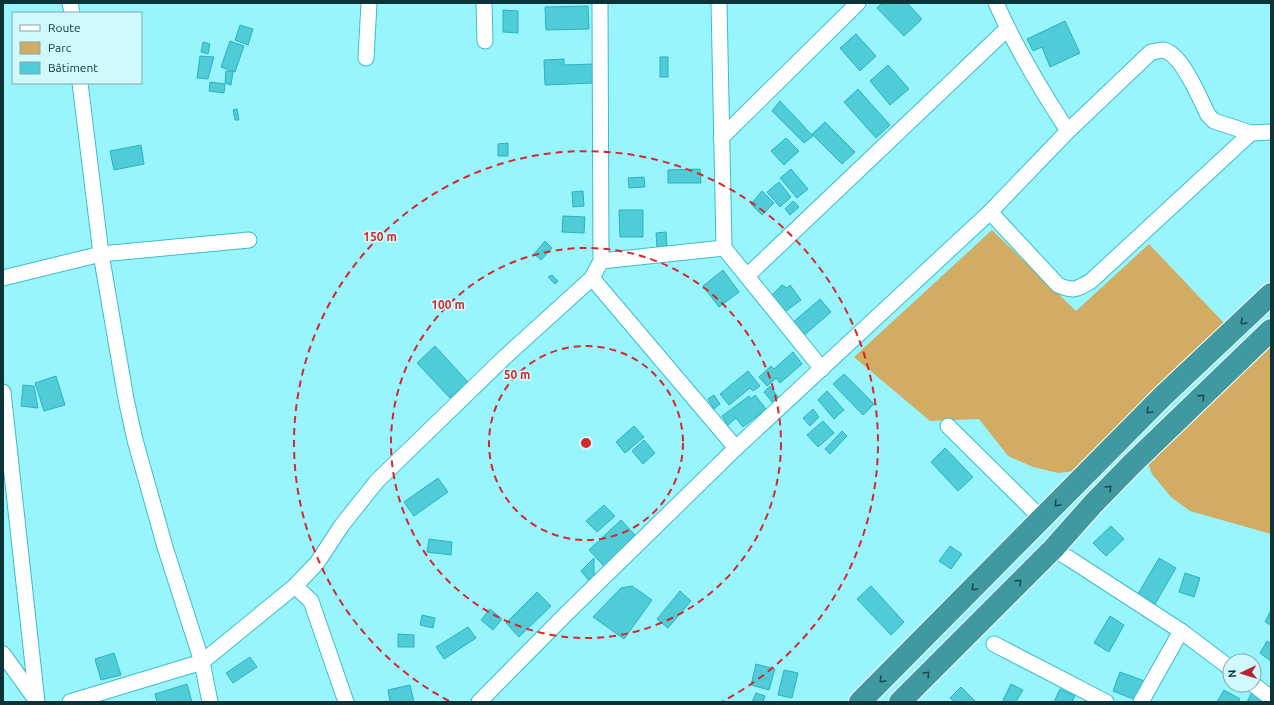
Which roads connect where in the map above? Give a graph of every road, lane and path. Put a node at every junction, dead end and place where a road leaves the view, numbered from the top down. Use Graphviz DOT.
graph roads {
  1 [pos="369,3"];
  2 [pos="484,3"];
  3 [pos="600,3"];
  4 [pos="718,3"];
  5 [pos="858,3"];
  6 [pos="996,3"];
  7 [pos="1007,28"];
  8 [pos="485,41"];
  9 [pos="366,58"];
  10 [pos="80,84"];
  11 [pos="1068,131"];
  12 [pos="1271,132"];
  13 [pos="1251,133"];
  14 [pos="721,138"];
  15 [pos="990,212"];
  16 [pos="249,240"];
  17 [pos="724,248"];
  18 [pos="101,254"];
  19 [pos="601,261"];
  20 [pos="747,276"];
  21 [pos="3,278"];
  22 [pos="592,278"];
  23 [pos="1271,294"];
  24 [pos="1271,330"];
  25 [pos="822,369"];
  26 [pos="3,392"];
  27 [pos="948,426"];
  28 [pos="736,448"];
  29 [pos="1042,519"];
  30 [pos="1052,550"];
  31 [pos="295,586"];
  32 [pos="1181,631"];
  33 [pos="994,644"];
  34 [pos="3,654"];
  35 [pos="202,662"];
  36 [pos="1222,662"];
  37 [pos="1262,691"];
  38 [pos="108,696"];
  39 [pos="1271,698"];
  40 [pos="37,702"];
  41 [pos="70,702"];
  42 [pos="210,702"];
  43 [pos="346,702"];
  44 [pos="479,702"];
  45 [pos="860,702"];
  46 [pos="900,702"];
  47 [pos="1106,702"];
  48 [pos="1142,702"];
  1 -- 9 [label="street"];
  2 -- 8 [label="street"];
  3 -- 19 [label="street"];
  4 -- 14 [label="street"];
  5 -- 14 [label="street"];
  6 -- 7 [label="street"];
  7 -- 11 [label="street"];
  7 -- 20 [label="street"];
  10 -- 18 [label="street"];
  11 -- 13 [label="street"];
  11 -- 15 [label="street"];
  12 -- 13 [label="street"];
  13 -- 15 [label="street"];
  14 -- 17 [label="street"];
  15 -- 25 [label="street"];
  16 -- 18 [label="street"];
  17 -- 19 [label="street"];
  17 -- 20 [label="street"];
  18 -- 21 [label="street"];
  18 -- 35 [label="street"];
  19 -- 22 [label="street"];
  20 -- 25 [label="street"];
  22 -- 28 [label="street"];
  22 -- 31 [label="street"];
  23 -- 29 [label="highway, one-way"];
  30 -- 24 [label="highway, one-way"];
  25 -- 28 [label="street"];
  26 -- 40 [label="street"];
  27 -- 29 [label="street"];
  28 -- 44 [label="street"];
  29 -- 45 [label="highway, one-way"];
  30 -- 32 [label="street"];
  46 -- 30 [label="highway, one-way"];
  31 -- 35 [label="street"];
  31 -- 43 [label="street"];
  32 -- 36 [label="street"];
  32 -- 48 [label="street"];
  33 -- 47 [label="street"];
  34 -- 40 [label="street"];
  35 -- 38 [label="street"];
  35 -- 42 [label="street"];
  37 -- 39 [label="street"];
  38 -- 41 [label="street"];
}
